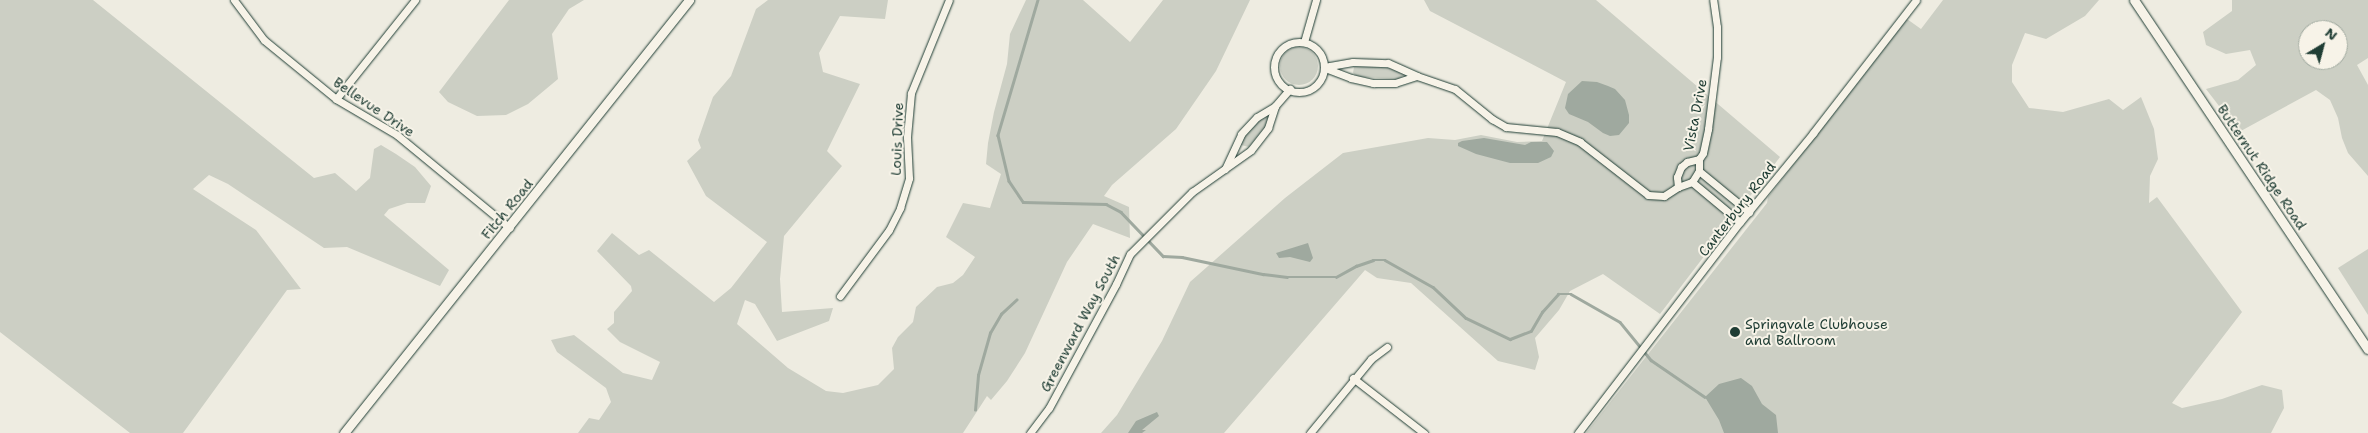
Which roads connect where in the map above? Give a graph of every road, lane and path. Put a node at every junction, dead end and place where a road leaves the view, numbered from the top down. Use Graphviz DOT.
graph roads {
  1 [pos="234,0"];
  2 [pos="414,0"];
  3 [pos="688,0"];
  4 [pos="949,0"];
  5 [pos="1316,0"];
  6 [pos="1713,0"];
  7 [pos="1916,0"];
  8 [pos="2134,0"];
  9 [pos="1304,42"];
  10 [pos="1324,67"];
  11 [pos="1416,76"];
  12 [pos="1290,90"];
  13 [pos="336,99"];
  14 [pos="1275,106"];
  15 [pos="1699,159"];
  16 [pos="1225,170"];
  17 [pos="1699,171"];
  18 [pos="1692,182"];
  19 [pos="1678,187"];
  20 [pos="1749,212"];
  21 [pos="1740,222"];
  22 [pos="510,228"];
  23 [pos="840,296"];
  24 [pos="1387,347"];
  25 [pos="2368,349"];
  26 [pos="1354,378"];
  27 [pos="344,433"];
  28 [pos="1030,433"];
  29 [pos="1310,433"];
  30 [pos="1424,433"];
  31 [pos="1578,433"];
  1 -- 13 [label="street, Bellevue Drive"];
  2 -- 13 [label="street"];
  3 -- 22 [label="street, Fitch Road"];
  4 -- 23 [label="street, Louis Drive"];
  5 -- 9 [label="street"];
  6 -- 15 [label="street, Vista Drive"];
  7 -- 20 [label="street, Canterbury Road"];
  8 -- 25 [label="street, Butternut Ridge Road"];
  9 -- 10 [label="street"];
  9 -- 12 [label="street"];
  10 -- 11 [label="street"];
  10 -- 11 [label="street"];
  10 -- 12 [label="street"];
  11 -- 19 [label="street"];
  12 -- 14 [label="street, Greenward Way South"];
  13 -- 22 [label="street, Bellevue Drive"];
  14 -- 16 [label="street, Greenward Way South"];
  14 -- 16 [label="street, Greenward Way South"];
  15 -- 17 [label="street, Vista Drive"];
  15 -- 19 [label="street"];
  16 -- 28 [label="street, Greenward Way South"];
  17 -- 18 [label="street"];
  17 -- 20 [label="street, Vista Drive"];
  18 -- 19 [label="street"];
  18 -- 21 [label="street"];
  20 -- 21 [label="street, Canterbury Road"];
  21 -- 31 [label="street, Canterbury Road"];
  22 -- 27 [label="street, Fitch Road"];
  24 -- 26 [label="street"];
  26 -- 29 [label="street"];
  26 -- 30 [label="street"];
}
